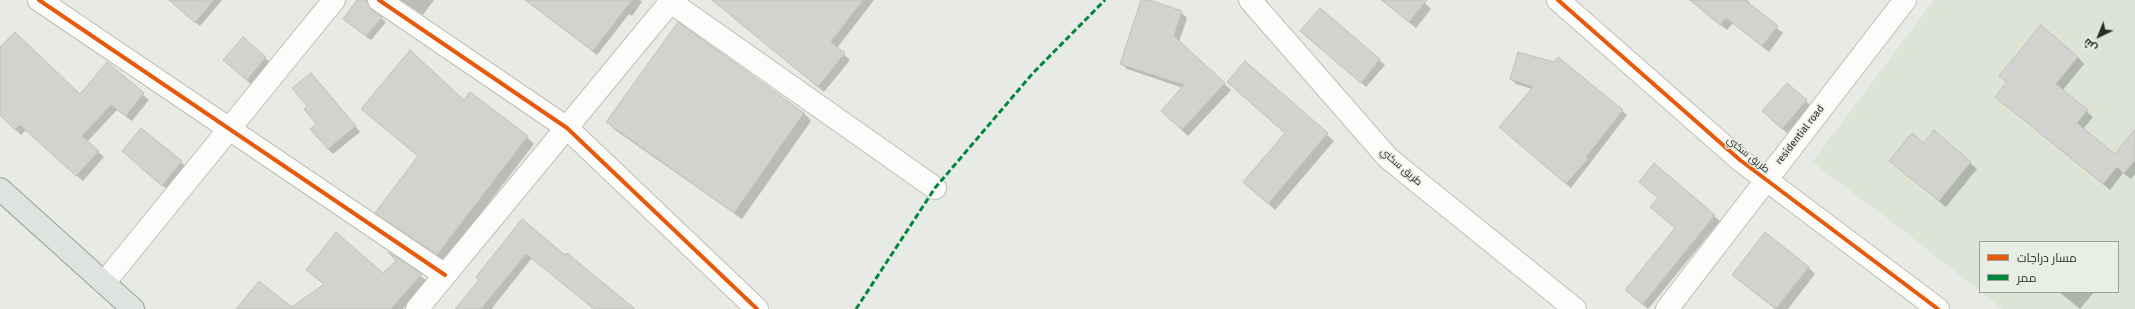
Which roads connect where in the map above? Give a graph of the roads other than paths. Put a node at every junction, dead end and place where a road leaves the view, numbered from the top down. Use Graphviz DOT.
graph roads {
  1 [pos="40,0"];
  2 [pos="334,0"];
  3 [pos="379,0"];
  4 [pos="1250,0"];
  5 [pos="1558,0"];
  6 [pos="1905,0"];
  7 [pos="670,1"];
  8 [pos="567,128"];
  9 [pos="229,130"];
  10 [pos="1766,180"];
  11 [pos="935,188"];
  12 [pos="0,189"];
  13 [pos="445,275"];
  14 [pos="104,283"];
  15 [pos="132,309"];
  16 [pos="417,309"];
  17 [pos="757,309"];
  18 [pos="1575,309"];
  19 [pos="1667,309"];
  20 [pos="1938,309"];
  1 -- 9 [label="street"];
  2 -- 9 [label="street"];
  3 -- 8 [label="street"];
  4 -- 18 [label="street, طريق سكني"];
  5 -- 10 [label="street, طريق سكني"];
  6 -- 10 [label="street, residential road"];
  7 -- 8 [label="street"];
  7 -- 11 [label="street"];
  8 -- 13 [label="street"];
  8 -- 17 [label="street"];
  9 -- 13 [label="street"];
  9 -- 14 [label="street"];
  10 -- 19 [label="street, residential road"];
  10 -- 20 [label="street, طريق سكني"];
  12 -- 14 [label="main road"];
  13 -- 16 [label="street"];
  14 -- 15 [label="main road"];
}
